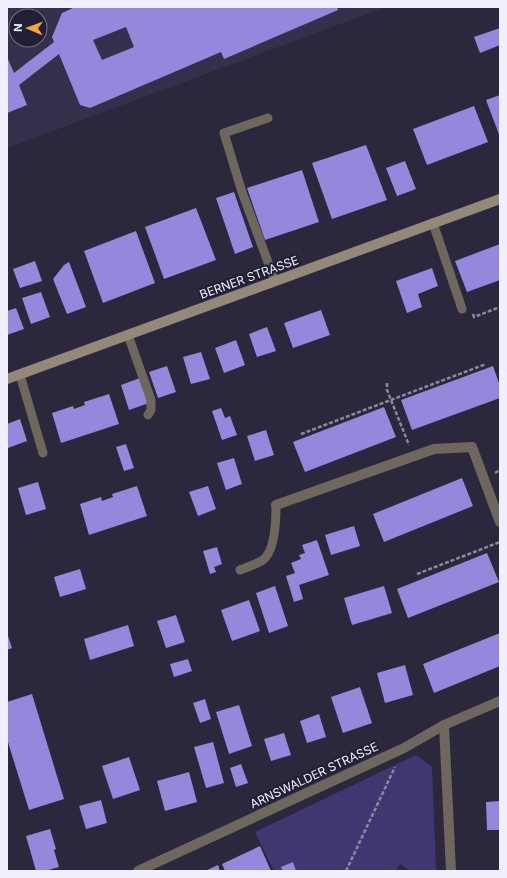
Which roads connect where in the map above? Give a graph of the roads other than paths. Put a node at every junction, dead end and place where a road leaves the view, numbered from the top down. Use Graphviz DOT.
graph roads {
  1 [pos="268,118"];
  2 [pos="500,199"];
  3 [pos="433,223"];
  4 [pos="275,281"];
  5 [pos="462,309"];
  6 [pos="128,335"];
  7 [pos="20,375"];
  8 [pos="7,379"];
  9 [pos="148,415"];
  10 [pos="43,453"];
  11 [pos="276,505"];
  12 [pos="500,522"];
  13 [pos="240,570"];
  14 [pos="500,701"];
  15 [pos="444,725"];
  16 [pos="138,871"];
  17 [pos="450,871"];
  1 -- 4 [label="lane"];
  2 -- 3 [label="main road, BERNER STRASSE"];
  3 -- 4 [label="main road, BERNER STRASSE"];
  3 -- 5 [label="lane"];
  4 -- 6 [label="main road, BERNER STRASSE"];
  6 -- 7 [label="main road, BERNER STRASSE"];
  6 -- 9 [label="lane"];
  7 -- 8 [label="main road, BERNER STRASSE"];
  7 -- 10 [label="lane"];
  11 -- 12 [label="street"];
  11 -- 13 [label="lane"];
  14 -- 15 [label="street, ARNSWALDER STRASSE"];
  15 -- 16 [label="street, ARNSWALDER STRASSE"];
  15 -- 17 [label="street"];
}
